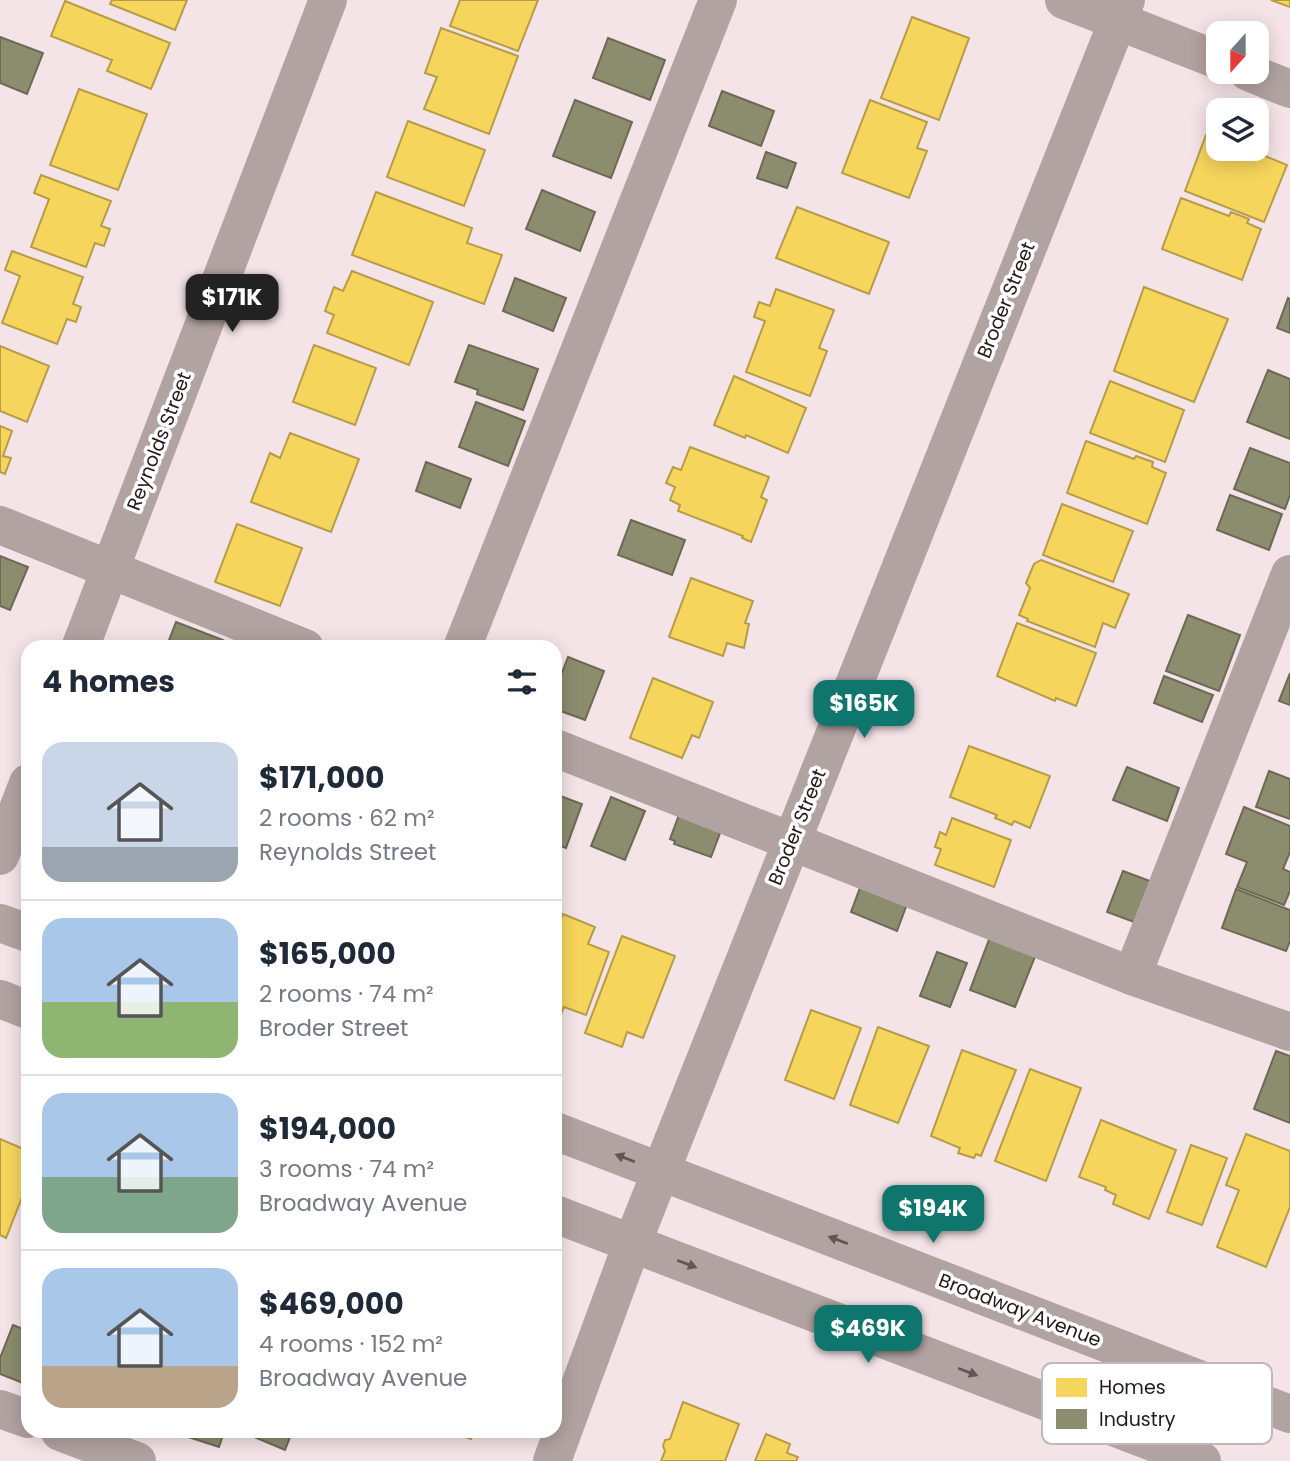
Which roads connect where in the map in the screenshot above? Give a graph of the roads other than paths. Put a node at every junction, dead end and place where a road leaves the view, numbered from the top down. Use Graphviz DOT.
graph roads {
  1 [pos="328,0"];
  2 [pos="718,0"];
  3 [pos="1064,0"];
  4 [pos="1122,10"];
  5 [pos="1206,54"];
  6 [pos="1269,80"];
  7 [pos="1290,89"];
  8 [pos="0,525"];
  9 [pos="111,568"];
  10 [pos="1290,574"];
  11 [pos="83,640"];
  12 [pos="286,640"];
  13 [pos="465,640"];
  14 [pos="562,751"];
  15 [pos="21,801"];
  16 [pos="791,842"];
  17 [pos="0,856"];
  18 [pos="0,923"];
  19 [pos="21,930"];
  20 [pos="1132,976"];
  21 [pos="0,999"];
  22 [pos="21,1007"];
  23 [pos="1290,1032"];
  24 [pos="562,1134"];
  25 [pos="662,1171"];
  26 [pos="562,1217"];
  27 [pos="632,1244"];
  28 [pos="1158,1363"];
  29 [pos="1042,1400"];
  30 [pos="1272,1407"];
  31 [pos="0,1409"];
  32 [pos="1290,1414"];
  33 [pos="21,1416"];
  34 [pos="562,1434"];
  35 [pos="76,1438"];
  36 [pos="560,1438"];
  37 [pos="1157,1444"];
  38 [pos="138,1461"];
  39 [pos="552,1461"];
  40 [pos="1202,1461"];
  1 -- 9 [label="street, Reynolds Street"];
  2 -- 13 [label="street"];
  3 -- 4 [label="street"];
  4 -- 5 [label="street"];
  4 -- 16 [label="street, Broder Street"];
  6 -- 7 [label="street"];
  8 -- 9 [label="street"];
  9 -- 11 [label="street, Reynolds Street"];
  9 -- 12 [label="street"];
  10 -- 20 [label="street"];
  14 -- 16 [label="street"];
  15 -- 17 [label="street"];
  16 -- 20 [label="street"];
  16 -- 25 [label="street, Broder Street"];
  18 -- 19 [label="street"];
  20 -- 23 [label="street"];
  21 -- 22 [label="street"];
  25 -- 24 [label="street, Broadway Avenue, one-way"];
  25 -- 27 [label="street, Broder Street"];
  28 -- 25 [label="street, Broadway Avenue, one-way"];
  26 -- 27 [label="street"];
  27 -- 29 [label="street, one-way"];
  27 -- 34 [label="street, Broder Street"];
  32 -- 30 [label="street, Broadway Avenue, one-way"];
  31 -- 33 [label="street"];
  35 -- 38 [label="street"];
  36 -- 39 [label="street, Broder Street"];
  37 -- 40 [label="street, one-way"];
}
